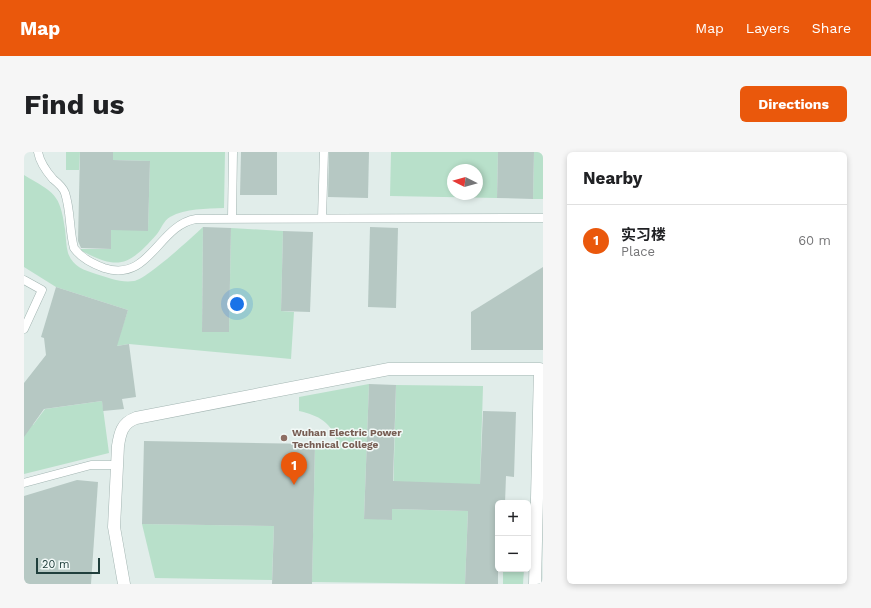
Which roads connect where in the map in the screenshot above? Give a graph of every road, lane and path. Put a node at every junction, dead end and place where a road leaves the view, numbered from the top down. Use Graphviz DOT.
graph roads {
  1 [pos="38,152"];
  2 [pos="233,152"];
  3 [pos="324,152"];
  4 [pos="232,218"];
  5 [pos="322,218"];
  6 [pos="543,218"];
  7 [pos="24,280"];
  8 [pos="24,329"];
  9 [pos="542,369"];
  10 [pos="117,465"];
  11 [pos="24,483"];
  12 [pos="540,506"];
  13 [pos="124,584"];
  14 [pos="535,584"];
  1 -- 4 [label="lane"];
  2 -- 4 [label="lane"];
  3 -- 5 [label="lane"];
  4 -- 5 [label="lane"];
  5 -- 6 [label="lane"];
  7 -- 8 [label="lane"];
  9 -- 10 [label="street"];
  9 -- 12 [label="street"];
  10 -- 11 [label="lane"];
  10 -- 13 [label="street"];
  12 -- 14 [label="street"];
}
